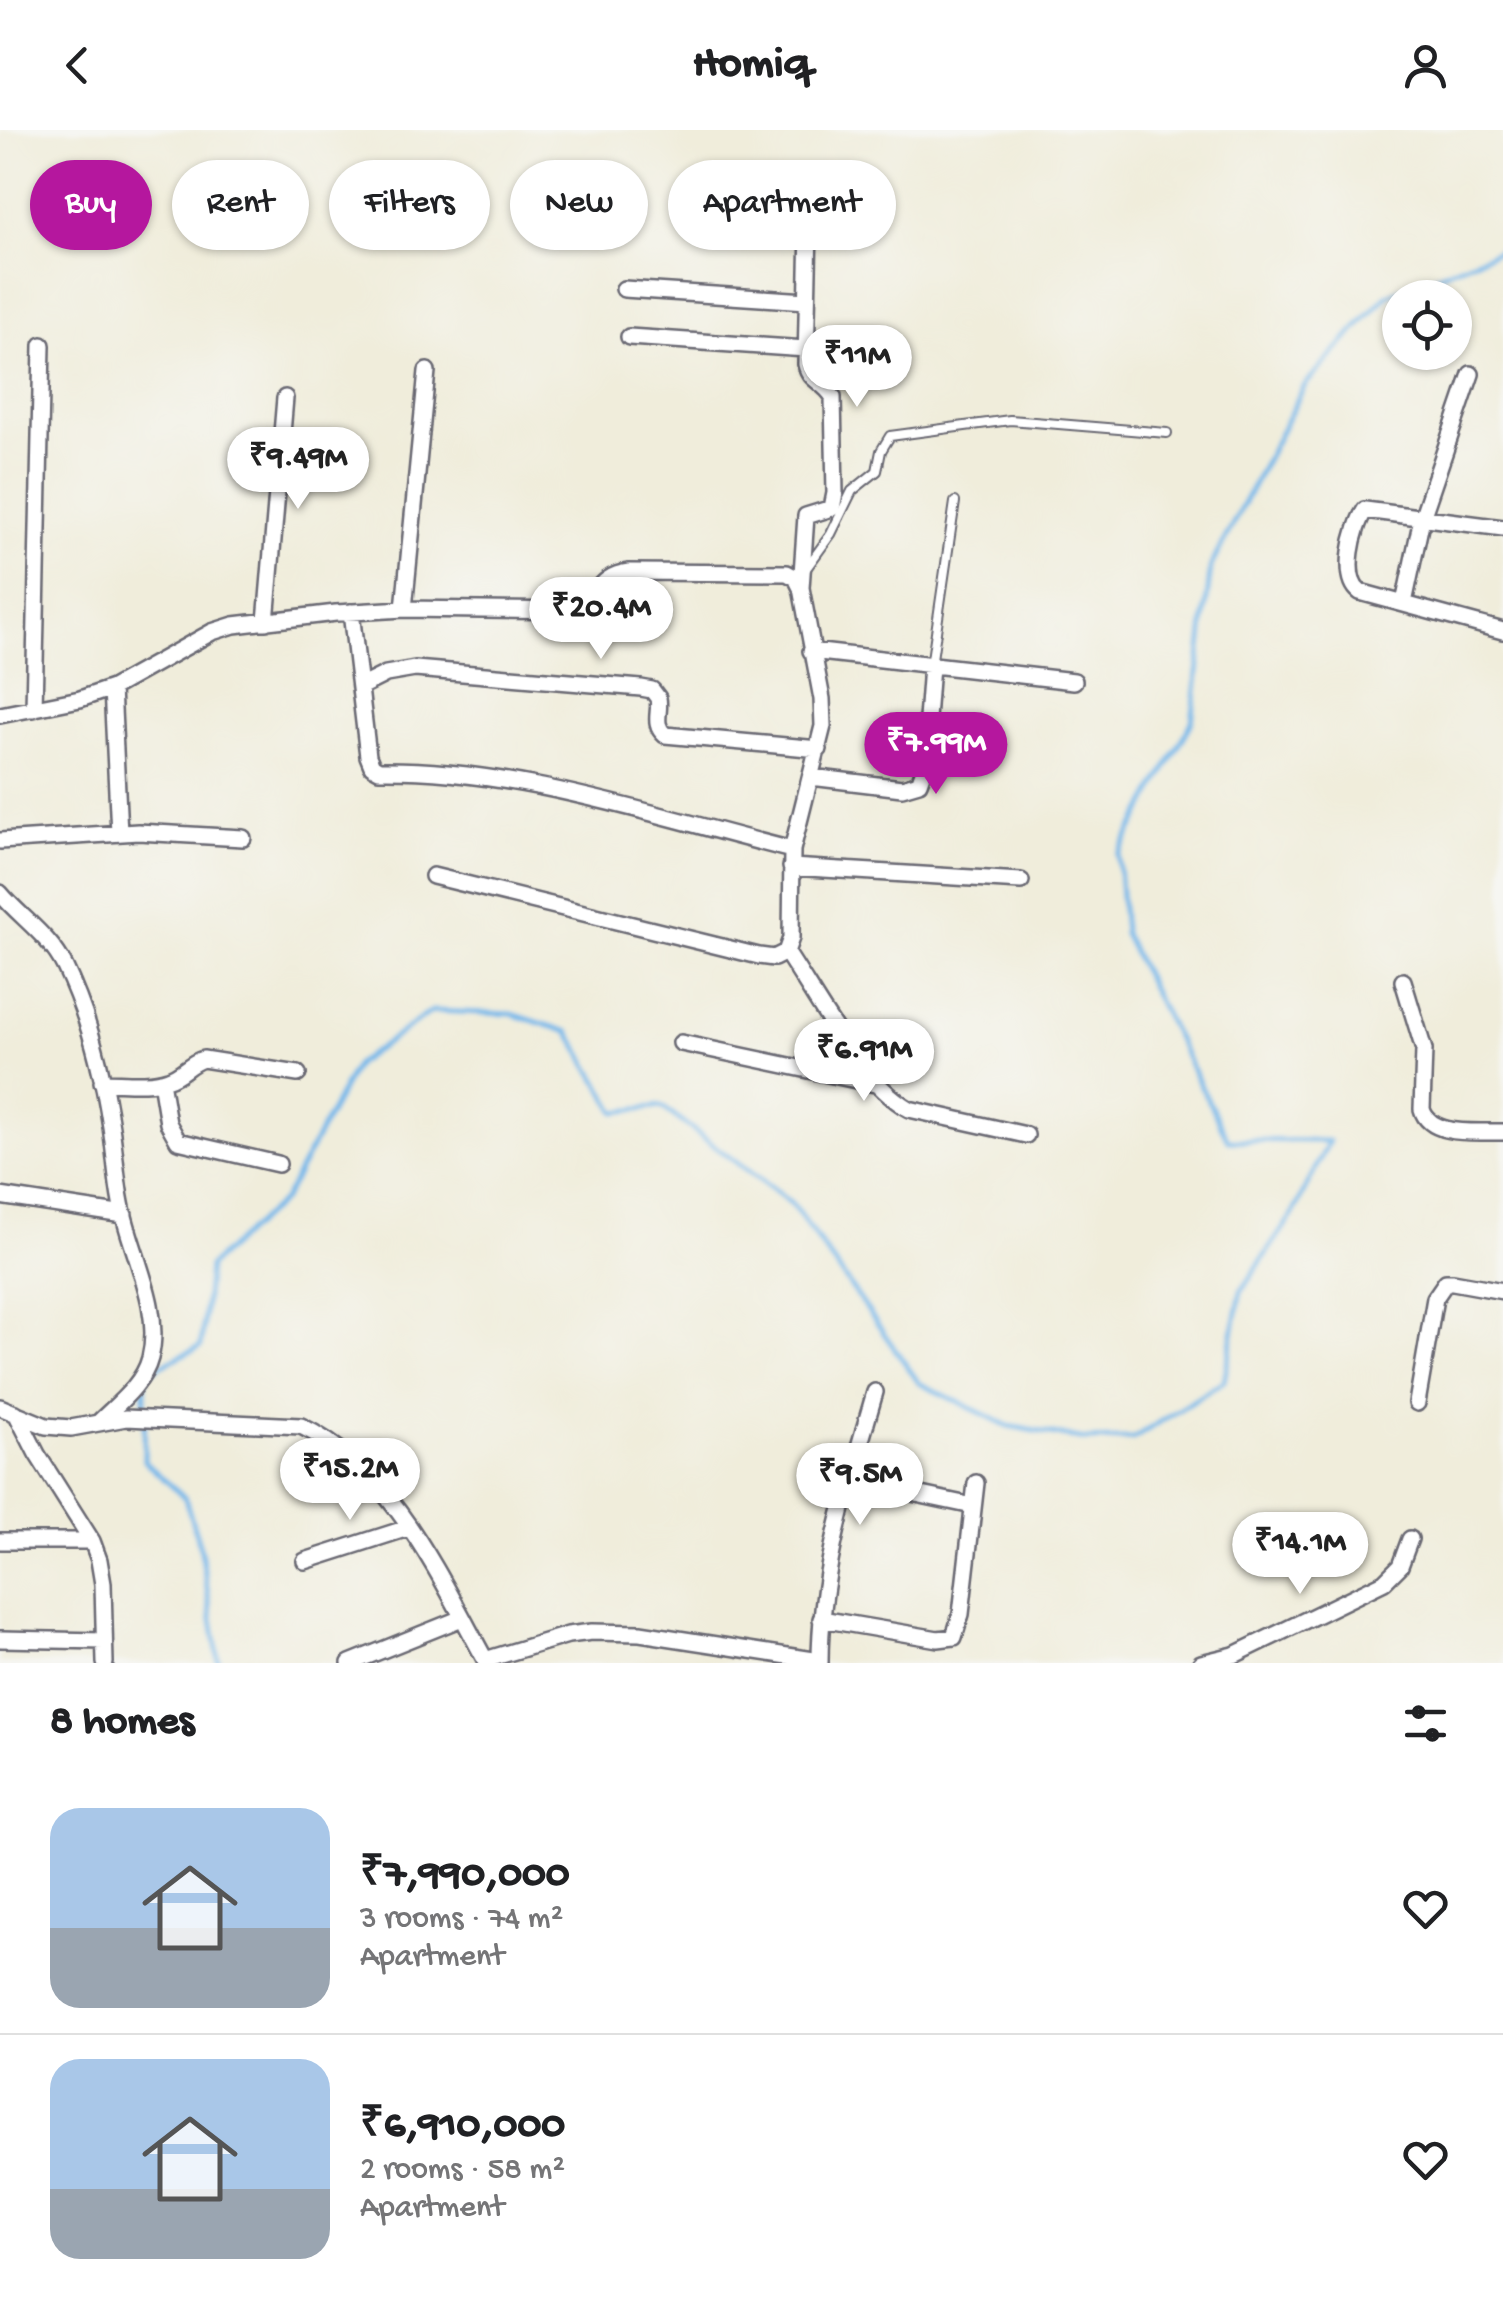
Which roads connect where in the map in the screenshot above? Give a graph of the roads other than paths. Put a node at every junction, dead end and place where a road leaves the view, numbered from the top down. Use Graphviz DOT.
graph roads {
  1 [pos="808,250"];
  2 [pos="624,289"];
  3 [pos="807,301"];
  4 [pos="628,336"];
  5 [pos="42,345"];
  6 [pos="806,349"];
  7 [pos="426,372"];
  8 [pos="1471,374"];
  9 [pos="285,398"];
  10 [pos="1166,433"];
  11 [pos="955,502"];
  12 [pos="1422,518"];
  13 [pos="1503,528"];
  14 [pos="802,580"];
  15 [pos="1404,603"];
  16 [pos="404,609"];
  17 [pos="351,612"];
  18 [pos="266,622"];
  19 [pos="1503,631"];
  20 [pos="811,651"];
  21 [pos="931,666"];
  22 [pos="1074,681"];
  23 [pos="360,687"];
  24 [pos="112,688"];
  25 [pos="34,709"];
  26 [pos="0,715"];
  27 [pos="820,749"];
  28 [pos="811,777"];
  29 [pos="120,833"];
  30 [pos="242,838"];
  31 [pos="0,842"];
  32 [pos="792,859"];
  33 [pos="433,876"];
  34 [pos="1020,882"];
  35 [pos="0,893"];
  36 [pos="786,952"];
  37 [pos="1402,981"];
  38 [pos="682,1043"];
  39 [pos="298,1074"];
  40 [pos="161,1081"];
  41 [pos="102,1082"];
  42 [pos="875,1084"];
  43 [pos="1503,1132"];
  44 [pos="1026,1135"];
  45 [pos="278,1164"];
  46 [pos="0,1196"];
  47 [pos="124,1215"];
  48 [pos="1503,1290"];
  49 [pos="875,1392"];
  50 [pos="1417,1402"];
  51 [pos="8,1410"];
  52 [pos="96,1425"];
  53 [pos="850,1480"];
  54 [pos="976,1482"];
  55 [pos="973,1506"];
  56 [pos="408,1528"];
  57 [pos="1410,1539"];
  58 [pos="0,1540"];
  59 [pos="92,1542"];
  60 [pos="305,1561"];
  61 [pos="462,1618"];
  62 [pos="821,1619"];
  63 [pos="0,1639"];
  64 [pos="104,1642"];
  65 [pos="734,1656"];
  66 [pos="486,1661"];
  67 [pos="820,1662"];
  68 [pos="105,1663"];
  69 [pos="350,1663"];
  70 [pos="1200,1663"];
  1 -- 3 [label="street"];
  2 -- 3 [label="street"];
  3 -- 6 [label="street"];
  4 -- 6 [label="street"];
  5 -- 25 [label="street"];
  6 -- 14 [label="street"];
  7 -- 16 [label="street"];
  8 -- 12 [label="street"];
  9 -- 18 [label="street"];
  10 -- 14 [label="lane"];
  11 -- 21 [label="lane"];
  12 -- 13 [label="street"];
  12 -- 15 [label="street"];
  12 -- 15 [label="street"];
  14 -- 16 [label="street"];
  14 -- 20 [label="street"];
  15 -- 19 [label="street"];
  16 -- 17 [label="street"];
  17 -- 18 [label="street"];
  17 -- 23 [label="street"];
  18 -- 24 [label="street"];
  20 -- 21 [label="street"];
  20 -- 27 [label="street"];
  21 -- 22 [label="street"];
  21 -- 28 [label="street"];
  23 -- 27 [label="street"];
  23 -- 32 [label="street"];
  24 -- 25 [label="street"];
  24 -- 29 [label="street"];
  25 -- 26 [label="street"];
  27 -- 28 [label="street"];
  28 -- 32 [label="street"];
  29 -- 30 [label="street"];
  29 -- 31 [label="street"];
  32 -- 34 [label="street"];
  32 -- 36 [label="street"];
  33 -- 36 [label="street"];
  35 -- 41 [label="street"];
  36 -- 42 [label="street"];
  37 -- 43 [label="street"];
  38 -- 42 [label="street"];
  39 -- 40 [label="street"];
  40 -- 41 [label="street"];
  40 -- 45 [label="street"];
  41 -- 47 [label="street"];
  42 -- 44 [label="street"];
  46 -- 47 [label="street"];
  47 -- 52 [label="street"];
  48 -- 50 [label="street"];
  49 -- 53 [label="street"];
  51 -- 52 [label="street"];
  51 -- 59 [label="street"];
  52 -- 56 [label="street"];
  53 -- 55 [label="street"];
  53 -- 62 [label="street"];
  54 -- 55 [label="street"];
  55 -- 62 [label="street"];
  56 -- 60 [label="street"];
  56 -- 61 [label="street"];
  57 -- 70 [label="street"];
  58 -- 59 [label="street"];
  59 -- 64 [label="street"];
  61 -- 66 [label="street"];
  61 -- 69 [label="street"];
  62 -- 67 [label="street"];
  63 -- 64 [label="street"];
  64 -- 68 [label="street"];
  65 -- 66 [label="street"];
  65 -- 67 [label="street"];
}
